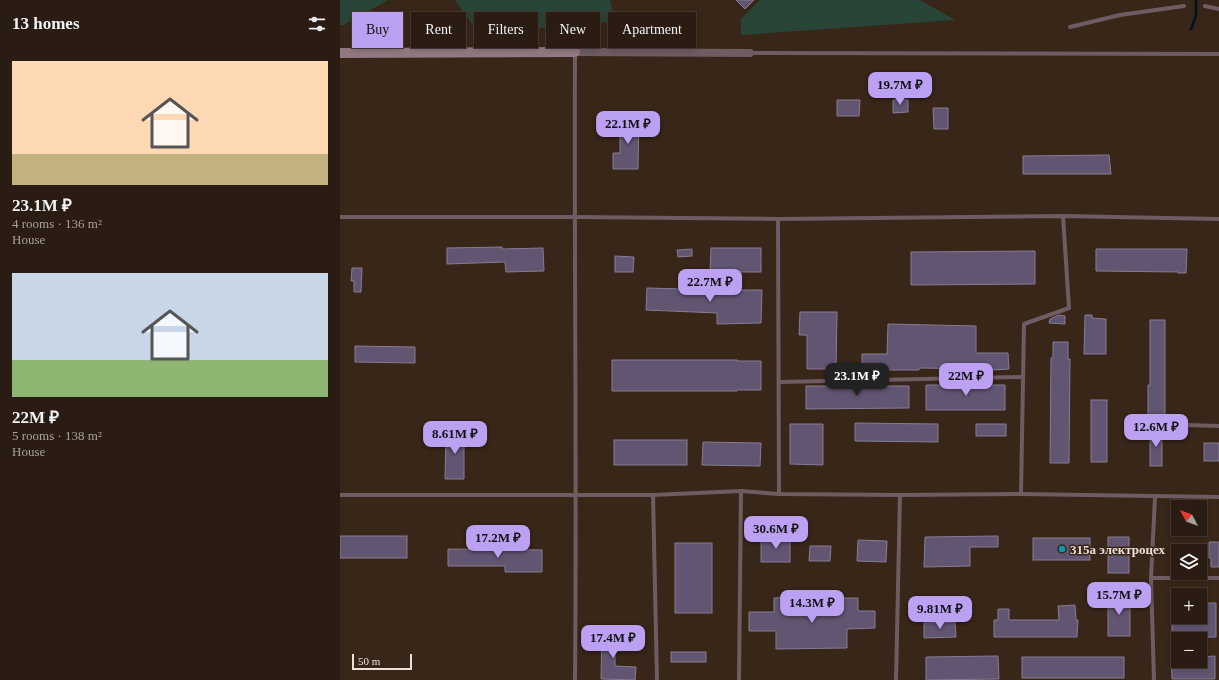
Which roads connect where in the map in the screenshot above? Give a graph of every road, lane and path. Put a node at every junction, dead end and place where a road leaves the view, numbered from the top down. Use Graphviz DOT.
graph roads {
  1 [pos="1184,6"];
  2 [pos="1205,6"];
  3 [pos="1219,9"];
  4 [pos="1070,27"];
  5 [pos="575,52"];
  6 [pos="340,53"];
  7 [pos="750,53"];
  8 [pos="1219,54"];
  9 [pos="1063,216"];
  10 [pos="574,217"];
  11 [pos="340,218"];
  12 [pos="778,219"];
  13 [pos="1219,219"];
  14 [pos="1023,377"];
  15 [pos="779,382"];
  16 [pos="1154,424"];
  17 [pos="1219,426"];
  18 [pos="741,491"];
  19 [pos="577,494"];
  20 [pos="778,494"];
  21 [pos="1021,494"];
  22 [pos="340,495"];
  23 [pos="653,495"];
  24 [pos="900,495"];
  25 [pos="1155,497"];
  26 [pos="1219,498"];
  27 [pos="1151,578"];
  28 [pos="1219,578"];
  29 [pos="575,680"];
  30 [pos="656,680"];
  31 [pos="739,680"];
  32 [pos="896,680"];
  33 [pos="1154,680"];
  1 -- 4 [label="lane"];
  2 -- 3 [label="lane"];
  5 -- 6 [label="street"];
  5 -- 7 [label="street"];
  5 -- 10 [label="lane"];
  7 -- 8 [label="lane"];
  9 -- 12 [label="lane"];
  9 -- 13 [label="lane"];
  9 -- 14 [label="lane"];
  10 -- 11 [label="lane"];
  10 -- 12 [label="lane"];
  10 -- 19 [label="lane"];
  12 -- 15 [label="lane"];
  14 -- 15 [label="lane"];
  14 -- 21 [label="lane"];
  15 -- 20 [label="lane"];
  16 -- 17 [label="lane"];
  18 -- 20 [label="lane"];
  18 -- 23 [label="lane"];
  18 -- 31 [label="lane"];
  19 -- 22 [label="lane"];
  19 -- 23 [label="lane"];
  19 -- 29 [label="lane"];
  20 -- 24 [label="lane"];
  21 -- 24 [label="lane"];
  21 -- 25 [label="lane"];
  23 -- 30 [label="lane"];
  24 -- 32 [label="lane"];
  25 -- 26 [label="lane"];
  25 -- 27 [label="lane"];
  27 -- 28 [label="lane"];
  27 -- 33 [label="lane"];
}
